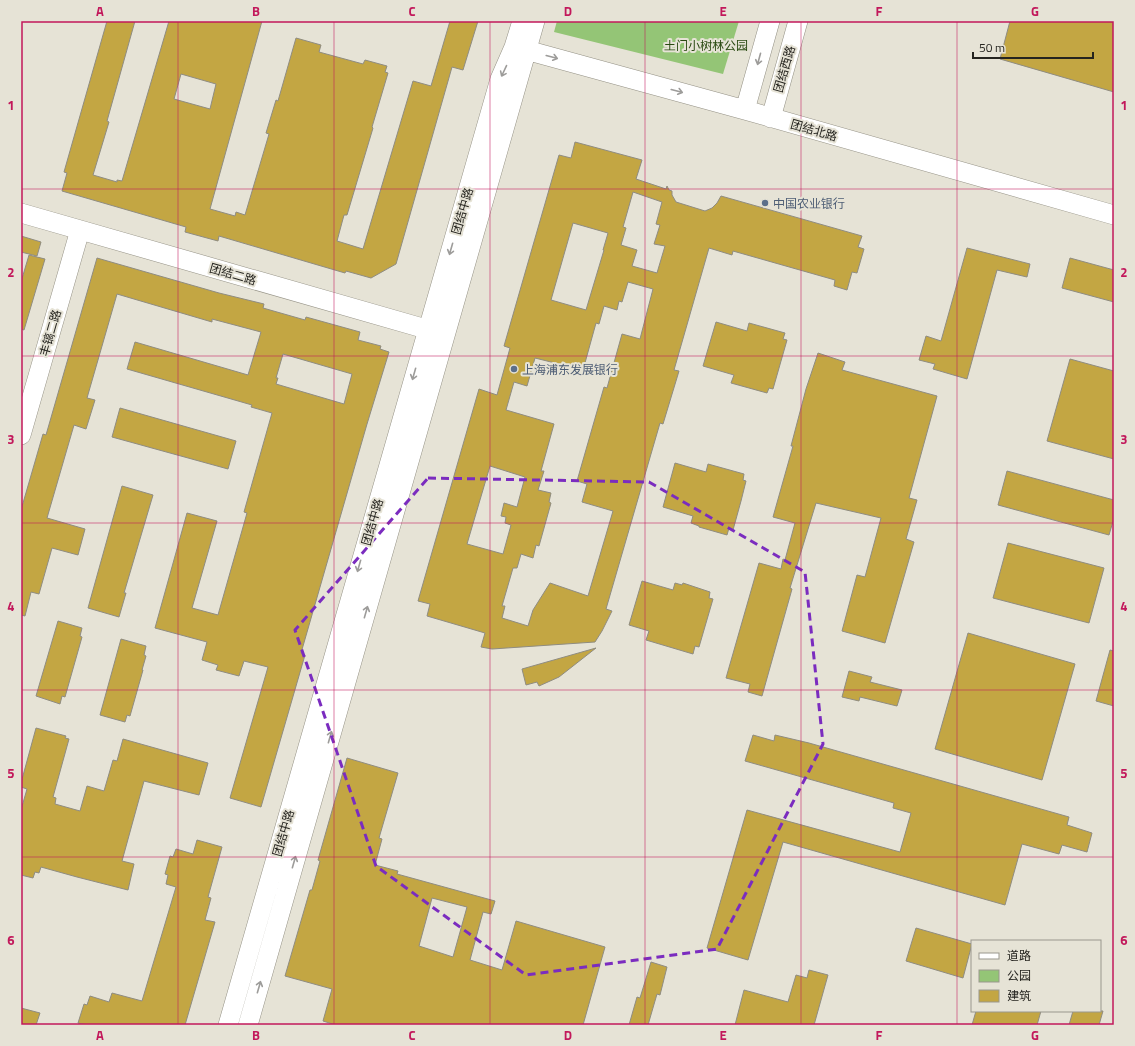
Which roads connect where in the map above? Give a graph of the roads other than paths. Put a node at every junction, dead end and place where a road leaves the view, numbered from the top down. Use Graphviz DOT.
graph roads {
  1 [pos="522,21"];
  2 [pos="535,21"];
  3 [pos="770,21"];
  4 [pos="798,21"];
  5 [pos="520,49"];
  6 [pos="745,110"];
  7 [pos="771,118"];
  8 [pos="21,213"];
  9 [pos="1114,215"];
  10 [pos="80,230"];
  11 [pos="436,332"];
  12 [pos="21,435"];
  13 [pos="228,1025"];
  14 [pos="248,1025"];
  1 -- 5 [label="street, 团结中路"];
  2 -- 5 [label="street, 团结中路"];
  3 -- 6 [label="street, one-way"];
  4 -- 7 [label="street, 团结西路"];
  5 -- 6 [label="street, 团结北路, one-way"];
  5 -- 11 [label="street, 团结中路"];
  6 -- 7 [label="street, 团结北路"];
  7 -- 9 [label="street, 团结北路"];
  8 -- 10 [label="street, 团结二路"];
  10 -- 11 [label="street, 团结二路"];
  10 -- 12 [label="street, 丰镐二路"];
  11 -- 13 [label="street, 团结中路, one-way"];
  14 -- 11 [label="street, 团结中路, one-way"];
}
